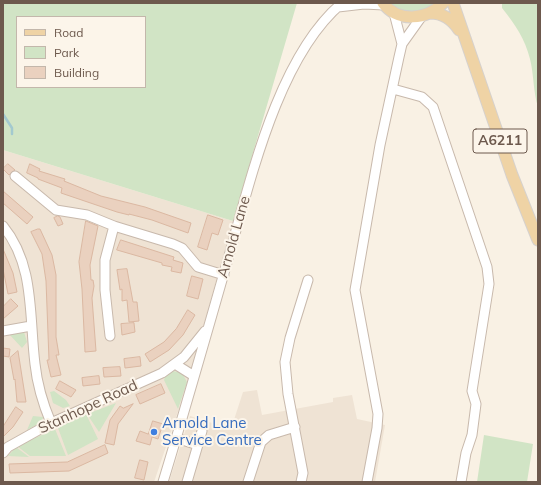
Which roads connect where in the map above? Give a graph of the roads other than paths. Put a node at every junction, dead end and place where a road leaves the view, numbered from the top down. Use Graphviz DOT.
graph roads {
  1 [pos="443,3"];
  2 [pos="453,3"];
  3 [pos="383,4"];
  4 [pos="340,5"];
  5 [pos="394,13"];
  6 [pos="426,15"];
  7 [pos="466,40"];
  8 [pos="402,44"];
  9 [pos="393,89"];
  10 [pos="15,176"];
  11 [pos="3,226"];
  12 [pos="114,226"];
  13 [pos="538,240"];
  14 [pos="224,275"];
  15 [pos="308,280"];
  16 [pos="31,326"];
  17 [pos="208,327"];
  18 [pos="3,331"];
  19 [pos="110,336"];
  20 [pos="175,364"];
  21 [pos="194,376"];
  22 [pos="51,423"];
  23 [pos="295,427"];
  24 [pos="202,431"];
  25 [pos="176,438"];
  26 [pos="198,445"];
  27 [pos="3,453"];
  28 [pos="163,482"];
  29 [pos="187,482"];
  30 [pos="248,482"];
  31 [pos="301,482"];
  32 [pos="367,482"];
  33 [pos="461,482"];
  1 -- 6 [label="main road"];
  2 -- 7 [label="main road, A6211"];
  3 -- 4 [label="street, Arnold Lane"];
  3 -- 5 [label="main road"];
  4 -- 14 [label="street, Arnold Lane"];
  5 -- 6 [label="main road"];
  5 -- 8 [label="street"];
  6 -- 7 [label="main road, A6211"];
  6 -- 8 [label="street"];
  7 -- 13 [label="main road, A6211"];
  8 -- 9 [label="street"];
  9 -- 32 [label="street"];
  9 -- 33 [label="street"];
  10 -- 12 [label="street"];
  11 -- 16 [label="street"];
  12 -- 14 [label="street"];
  12 -- 19 [label="street"];
  14 -- 17 [label="street, Arnold Lane"];
  15 -- 23 [label="street"];
  16 -- 18 [label="street"];
  16 -- 22 [label="street"];
  17 -- 20 [label="street, Stanhope Road"];
  17 -- 21 [label="street, Arnold Lane"];
  20 -- 21 [label="street"];
  20 -- 22 [label="street, Stanhope Road"];
  21 -- 25 [label="street, Arnold Lane"];
  22 -- 27 [label="street, Stanhope Road"];
  23 -- 30 [label="street"];
  23 -- 31 [label="street"];
  24 -- 26 [label="street"];
  25 -- 26 [label="street"];
  25 -- 28 [label="street, Arnold Lane"];
  26 -- 29 [label="street"];
}
